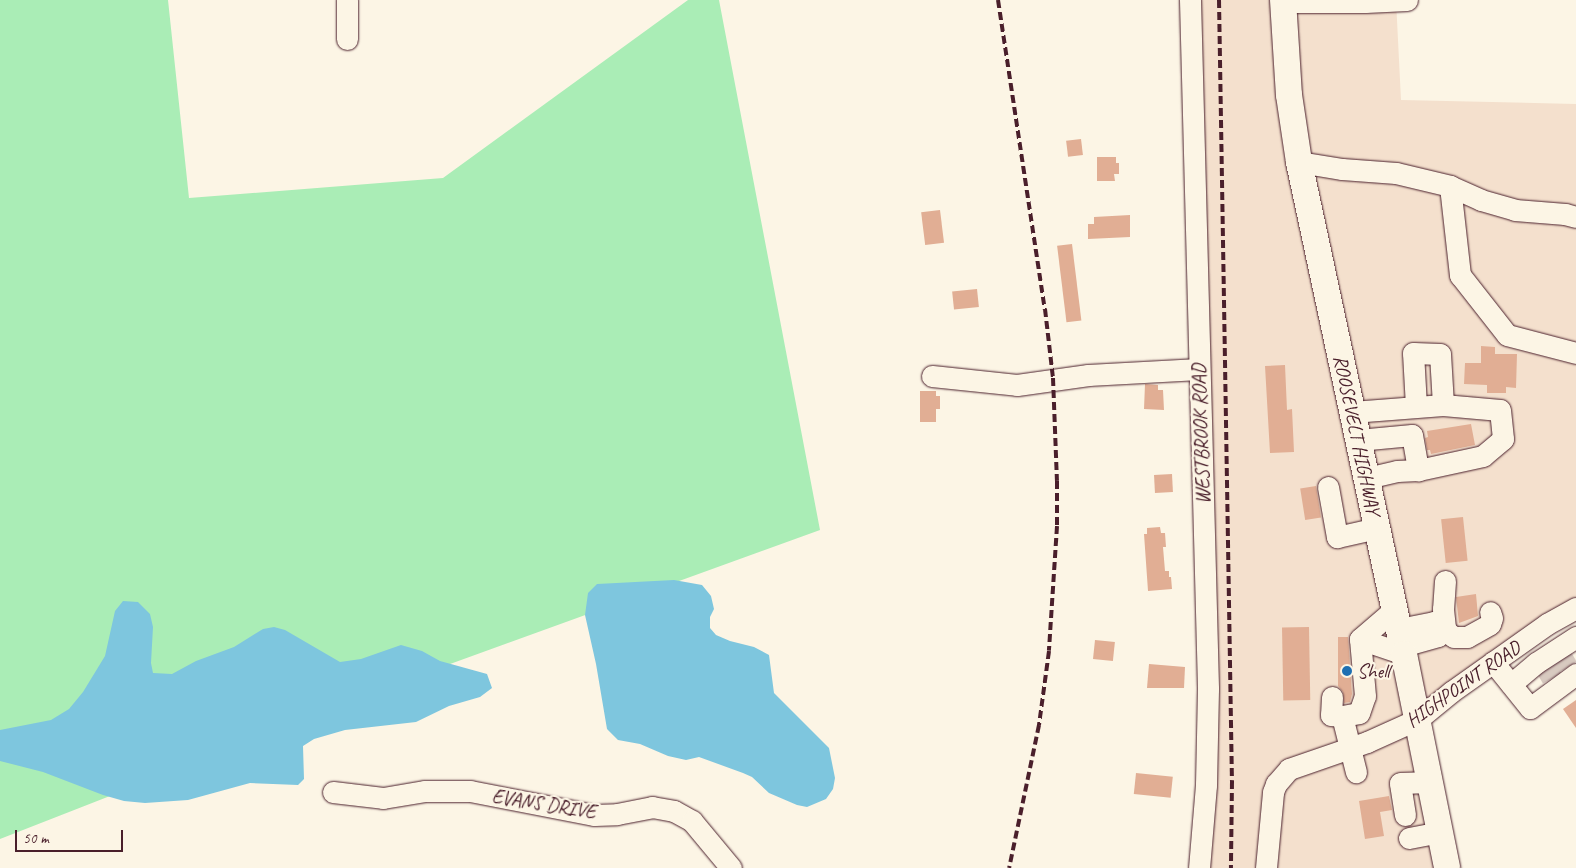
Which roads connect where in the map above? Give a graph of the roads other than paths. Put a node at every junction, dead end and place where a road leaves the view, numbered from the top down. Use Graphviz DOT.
graph roads {
  1 [pos="347,0"];
  2 [pos="1190,0"];
  3 [pos="1283,1"];
  4 [pos="1381,1"];
  5 [pos="1407,1"];
  6 [pos="347,39"];
  7 [pos="1299,162"];
  8 [pos="1450,186"];
  9 [pos="1576,217"];
  10 [pos="1576,353"];
  11 [pos="1199,369"];
  12 [pos="932,376"];
  13 [pos="1443,405"];
  14 [pos="1416,406"];
  15 [pos="1352,412"];
  16 [pos="1358,440"];
  17 [pos="1418,470"];
  18 [pos="1366,478"];
  19 [pos="1328,487"];
  20 [pos="1377,528"];
  21 [pos="1444,581"];
  22 [pos="1576,608"];
  23 [pos="1490,612"];
  24 [pos="1445,628"];
  25 [pos="1400,634"];
  26 [pos="1360,638"];
  27 [pos="1563,660"];
  28 [pos="1493,662"];
  29 [pos="1510,684"];
  30 [pos="1418,719"];
  31 [pos="1348,748"];
  32 [pos="1357,772"];
  33 [pos="1431,782"];
  34 [pos="333,792"];
  35 [pos="1405,815"];
  36 [pos="1441,832"];
  37 [pos="1409,838"];
  38 [pos="731,868"];
  39 [pos="1199,868"];
  40 [pos="1266,868"];
  41 [pos="1447,868"];
  1 -- 6 [label="street"];
  2 -- 11 [label="street, WESTBROOK ROAD"];
  3 -- 4 [label="street"];
  3 -- 7 [label="main road, ROOSEVELT HIGHWAY"];
  4 -- 5 [label="street"];
  7 -- 8 [label="street"];
  7 -- 15 [label="main road, ROOSEVELT HIGHWAY"];
  8 -- 9 [label="street"];
  8 -- 10 [label="street"];
  11 -- 12 [label="street"];
  11 -- 39 [label="street, WESTBROOK ROAD"];
  13 -- 14 [label="street"];
  13 -- 14 [label="street"];
  13 -- 17 [label="street"];
  14 -- 15 [label="street"];
  15 -- 16 [label="main road, ROOSEVELT HIGHWAY"];
  16 -- 17 [label="street"];
  16 -- 18 [label="main road, ROOSEVELT HIGHWAY"];
  17 -- 18 [label="street"];
  18 -- 20 [label="main road, ROOSEVELT HIGHWAY"];
  19 -- 20 [label="street"];
  20 -- 25 [label="main road, ROOSEVELT HIGHWAY"];
  21 -- 24 [label="street"];
  22 -- 28 [label="street, HIGHPOINT ROAD"];
  23 -- 24 [label="street"];
  24 -- 25 [label="street"];
  25 -- 26 [label="street"];
  25 -- 26 [label="street"];
  25 -- 30 [label="main road, ROOSEVELT HIGHWAY"];
  26 -- 31 [label="street"];
  27 -- 29 [label="street"];
  27 -- 29 [label="street"];
  28 -- 29 [label="street"];
  28 -- 30 [label="street, HIGHPOINT ROAD"];
  30 -- 31 [label="street, HIGHPOINT ROAD"];
  30 -- 33 [label="main road, ROOSEVELT HIGHWAY"];
  31 -- 32 [label="street"];
  31 -- 40 [label="street, HIGHPOINT ROAD"];
  33 -- 35 [label="street"];
  33 -- 36 [label="main road, ROOSEVELT HIGHWAY"];
  34 -- 38 [label="street, EVANS DRIVE"];
  36 -- 37 [label="street"];
  36 -- 41 [label="main road, ROOSEVELT HIGHWAY"];
}
